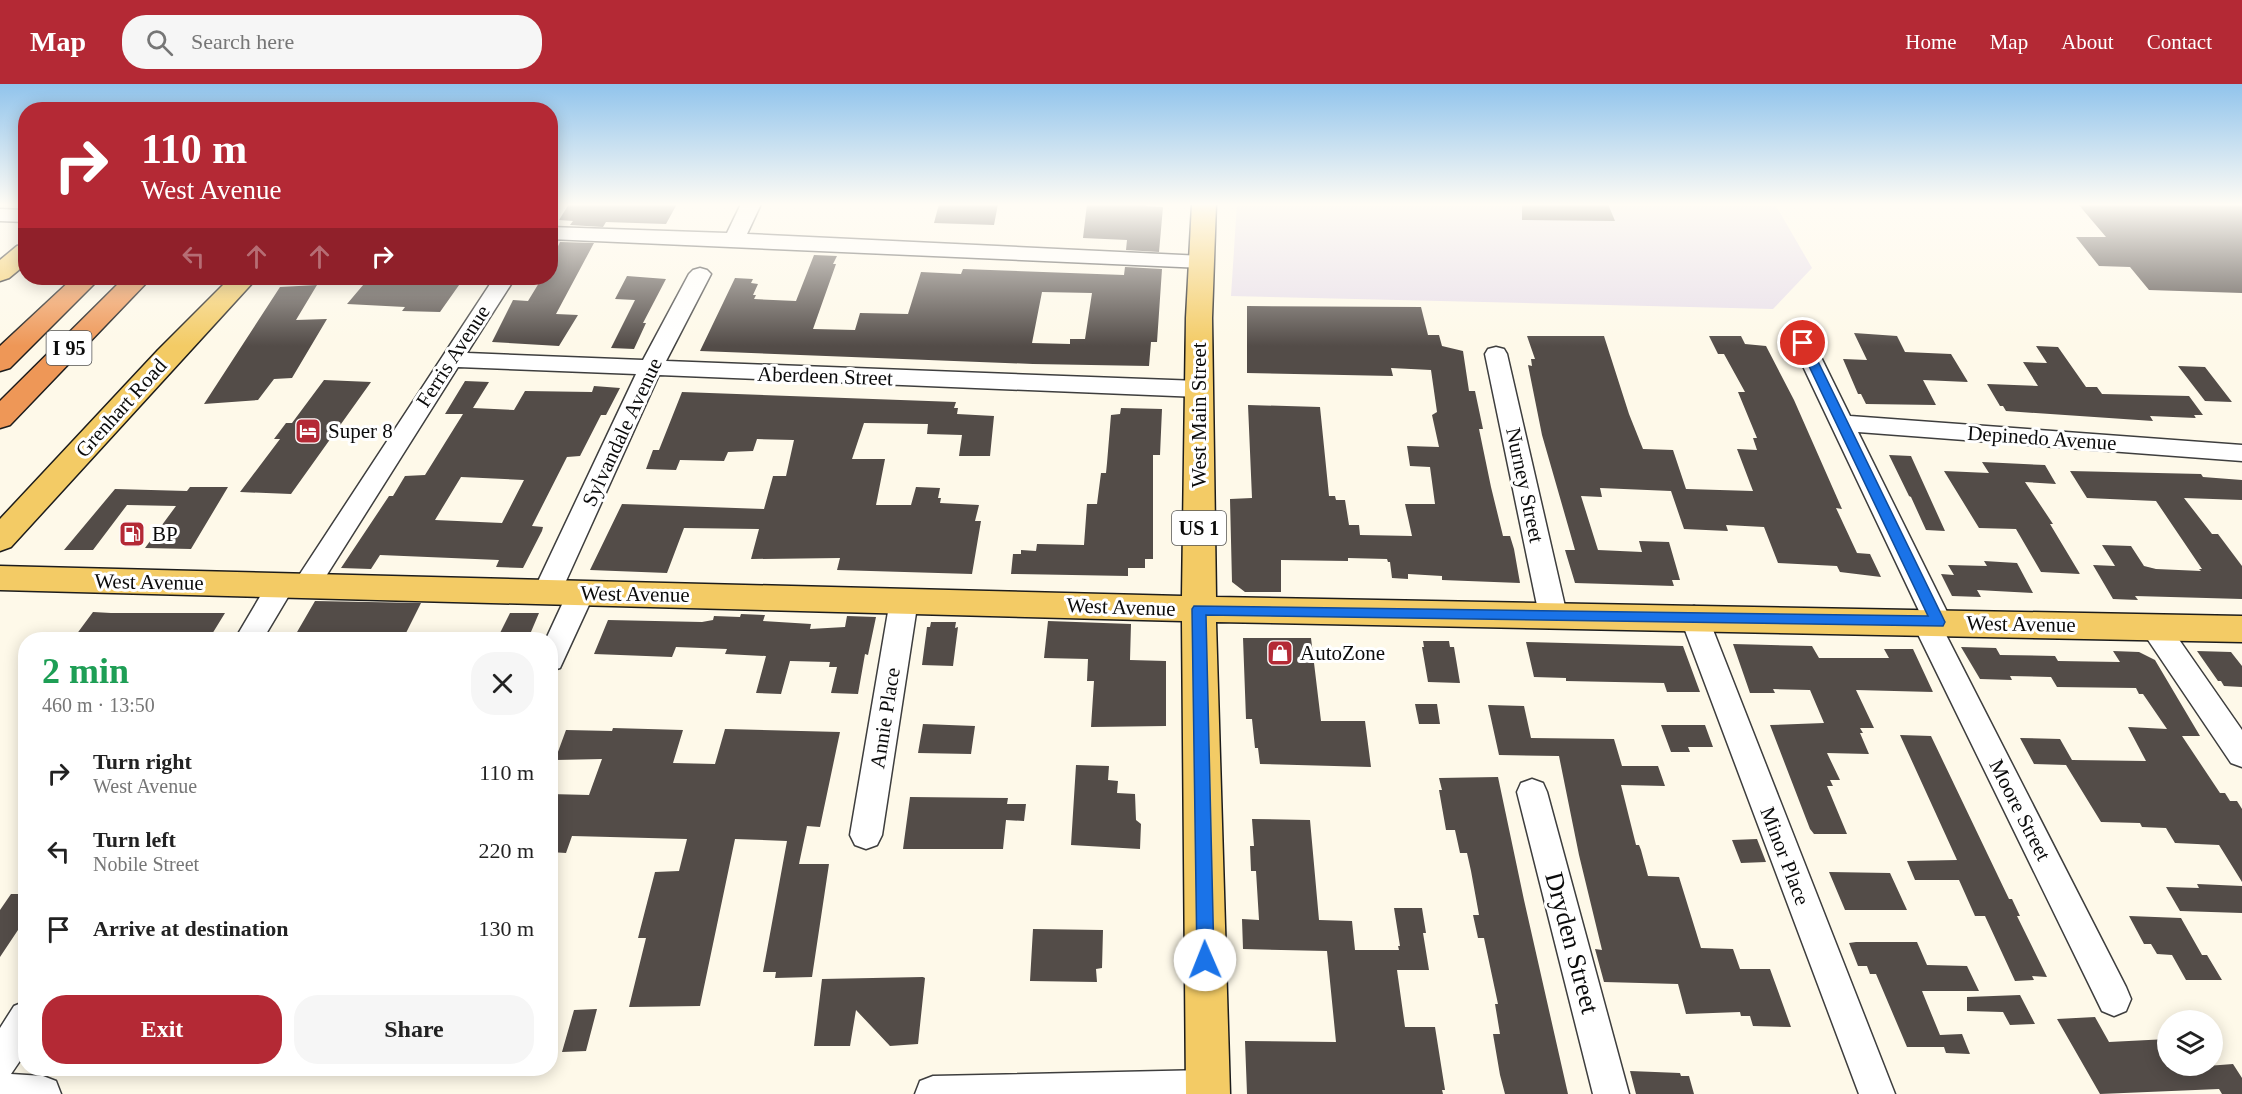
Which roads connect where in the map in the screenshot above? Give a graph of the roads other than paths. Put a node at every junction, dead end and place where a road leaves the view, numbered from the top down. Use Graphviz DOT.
graph roads {
  1 [pos="952,251"];
  2 [pos="1203,251"];
  3 [pos="18,258"];
  4 [pos="1203,262"];
  5 [pos="0,273"];
  6 [pos="700,273"];
  7 [pos="80,285"];
  8 [pos="131,285"];
  9 [pos="237,285"];
  10 [pos="499,285"];
  11 [pos="1803,343"];
  12 [pos="1496,354"];
  13 [pos="450,360"];
  14 [pos="0,362"];
  15 [pos="650,369"];
  16 [pos="1199,389"];
  17 [pos="0,418"];
  18 [pos="1842,423"];
  19 [pos="2242,453"];
  20 [pos="0,540"];
  21 [pos="0,578"];
  22 [pos="294,585"];
  23 [pos="547,592"];
  24 [pos="581,592"];
  25 [pos="904,600"];
  26 [pos="1199,609"];
  27 [pos="1553,615"];
  28 [pos="1694,617"];
  29 [pos="1932,622"];
  30 [pos="2154,626"];
  31 [pos="2242,629"];
  32 [pos="255,632"];
  33 [pos="558,642"];
  34 [pos="2242,754"];
  35 [pos="1532,792"];
  36 [pos="866,835"];
  37 [pos="2114,999"];
  38 [pos="18,1031"];
  39 [pos="0,1061"];
  40 [pos="1208,1091"];
  41 [pos="0,1092"];
  42 [pos="43,1094"];
  43 [pos="933,1094"];
  44 [pos="1611,1094"];
  45 [pos="1877,1094"];
  1 -- 4 [label="street"];
  2 -- 4 [label="main road, West Main Street / US 1"];
  3 -- 5 [label="main road"];
  4 -- 16 [label="main road, West Main Street / US 1"];
  6 -- 15 [label="street, Sylvandale Avenue"];
  7 -- 14 [label="highway, I 95"];
  8 -- 17 [label="highway, I 95"];
  9 -- 20 [label="main road, Grenhart Road"];
  10 -- 13 [label="street, Ferris Avenue"];
  11 -- 18 [label="street, Moore Street"];
  12 -- 27 [label="street, Nurney Street"];
  13 -- 15 [label="street, Aberdeen Street"];
  13 -- 22 [label="street, Ferris Avenue"];
  15 -- 16 [label="street, Aberdeen Street"];
  15 -- 23 [label="street, Sylvandale Avenue"];
  16 -- 26 [label="main road, West Main Street / US 1"];
  18 -- 19 [label="street, Depinedo Avenue"];
  18 -- 29 [label="street, Moore Street"];
  21 -- 22 [label="main road, West Avenue"];
  22 -- 23 [label="main road, West Avenue"];
  22 -- 32 [label="street, Ferris Avenue"];
  23 -- 24 [label="main road, West Avenue"];
  24 -- 25 [label="main road, West Avenue"];
  24 -- 33 [label="street"];
  25 -- 26 [label="main road, West Avenue"];
  25 -- 36 [label="street, Annie Place"];
  26 -- 27 [label="main road, West Avenue"];
  26 -- 40 [label="main road, West Main Street / US 1"];
  27 -- 28 [label="main road, West Avenue"];
  28 -- 29 [label="main road, West Avenue"];
  28 -- 45 [label="street, Minor Place"];
  29 -- 30 [label="main road, West Avenue"];
  29 -- 37 [label="street, Moore Street"];
  30 -- 31 [label="main road, West Avenue"];
  30 -- 34 [label="street"];
  35 -- 44 [label="street, Dryden Street"];
  38 -- 39 [label="street"];
  40 -- 43 [label="street"];
  41 -- 42 [label="street"];
}
